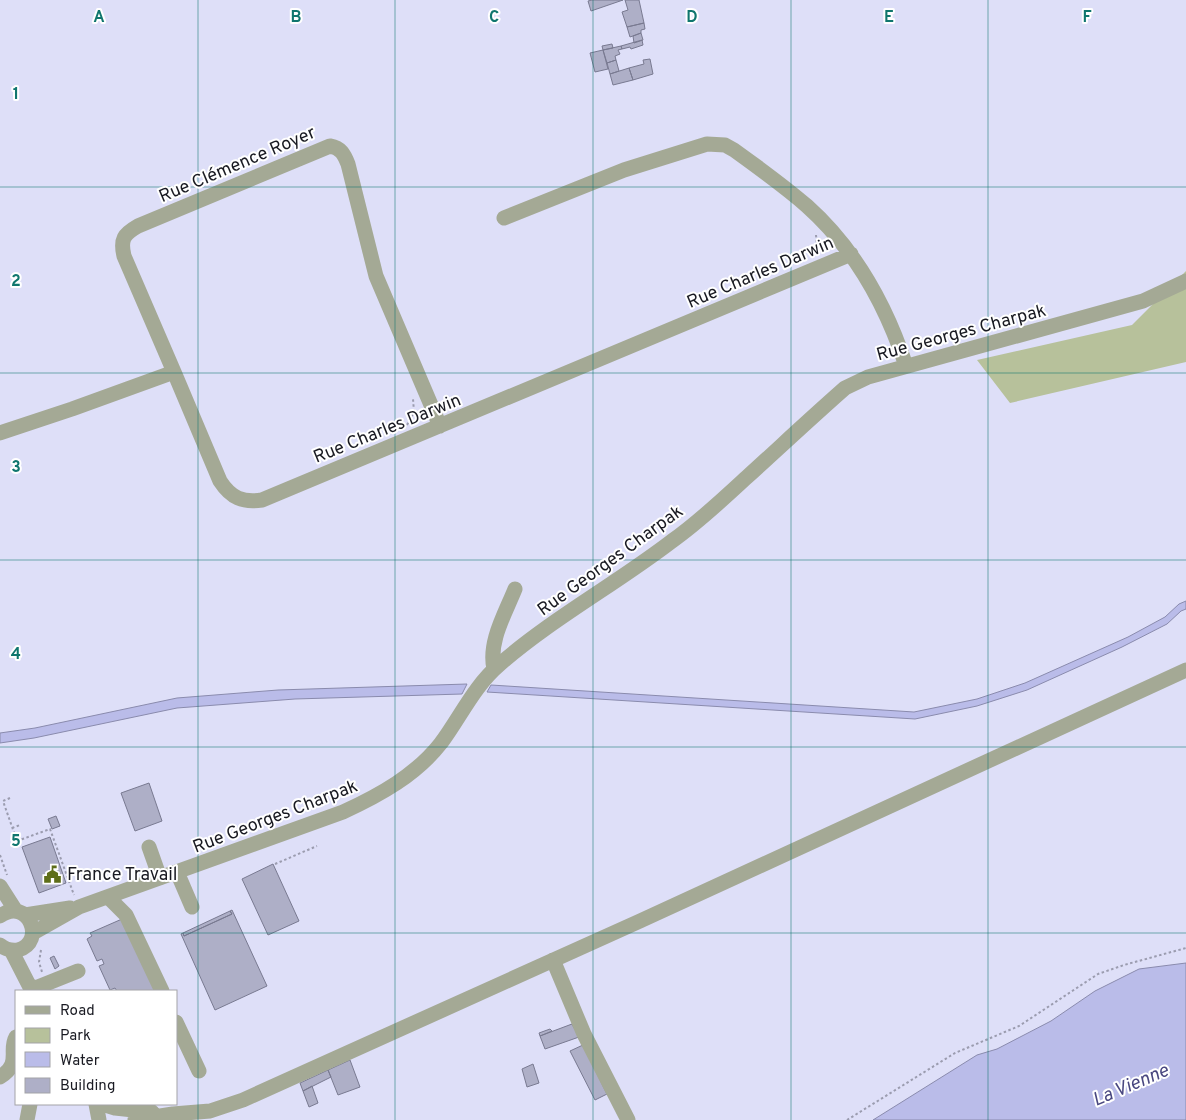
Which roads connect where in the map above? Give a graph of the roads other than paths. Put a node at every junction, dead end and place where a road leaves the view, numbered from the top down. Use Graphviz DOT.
graph roads {
  1 [pos="504,218"];
  2 [pos="851,254"];
  3 [pos="1186,281"];
  4 [pos="906,366"];
  5 [pos="174,372"];
  6 [pos="440,426"];
  7 [pos="0,432"];
  8 [pos="515,589"];
  9 [pos="494,669"];
  10 [pos="1186,670"];
  11 [pos="149,847"];
  12 [pos="177,872"];
  13 [pos="160,878"];
  14 [pos="5,884"];
  15 [pos="108,897"];
  16 [pos="77,903"];
  17 [pos="192,907"];
  18 [pos="20,913"];
  19 [pos="0,916"];
  20 [pos="30,939"];
  21 [pos="5,948"];
  22 [pos="553,960"];
  23 [pos="78,971"];
  24 [pos="32,990"];
  25 [pos="162,990"];
  26 [pos="178,1031"];
  27 [pos="15,1038"];
  28 [pos="181,1044"];
  29 [pos="199,1071"];
  30 [pos="0,1077"];
  31 [pos="30,1105"];
  32 [pos="96,1105"];
  33 [pos="106,1105"];
  34 [pos="173,1114"];
  35 [pos="27,1120"];
  36 [pos="99,1120"];
  37 [pos="135,1120"];
  38 [pos="628,1120"];
  1 -- 2 [label="street, Rue Charles Darwin"];
  2 -- 4 [label="street, Rue Charles Darwin"];
  2 -- 6 [label="street, Rue Charles Darwin"];
  3 -- 4 [label="street, Rue Georges Charpak"];
  4 -- 9 [label="street, Rue Georges Charpak"];
  5 -- 6 [label="street, Rue Charles Darwin"];
  5 -- 6 [label="street, Rue Clémence Royer"];
  5 -- 7 [label="street"];
  8 -- 9 [label="street"];
  9 -- 12 [label="street, Rue Georges Charpak"];
  10 -- 22 [label="street"];
  11 -- 13 [label="street"];
  12 -- 13 [label="street, Rue Georges Charpak"];
  12 -- 17 [label="street"];
  13 -- 15 [label="street, Rue Georges Charpak"];
  14 -- 18 [label="street"];
  15 -- 16 [label="street, Rue Georges Charpak"];
  15 -- 25 [label="street"];
  16 -- 18 [label="street, Rue Georges Charpak"];
  16 -- 20 [label="street, Rue Georges Charpak"];
  18 -- 19 [label="street, Rue Georges Charpak"];
  18 -- 20 [label="street"];
  20 -- 21 [label="street, Rue Georges Charpak"];
  20 -- 24 [label="street"];
  21 -- 24 [label="street"];
  22 -- 34 [label="street"];
  22 -- 38 [label="street"];
  23 -- 24 [label="street"];
  26 -- 28 [label="street"];
  27 -- 30 [label="street"];
  28 -- 29 [label="street"];
  31 -- 35 [label="street"];
  32 -- 36 [label="street"];
  33 -- 34 [label="street"];
  34 -- 37 [label="street"];
}
